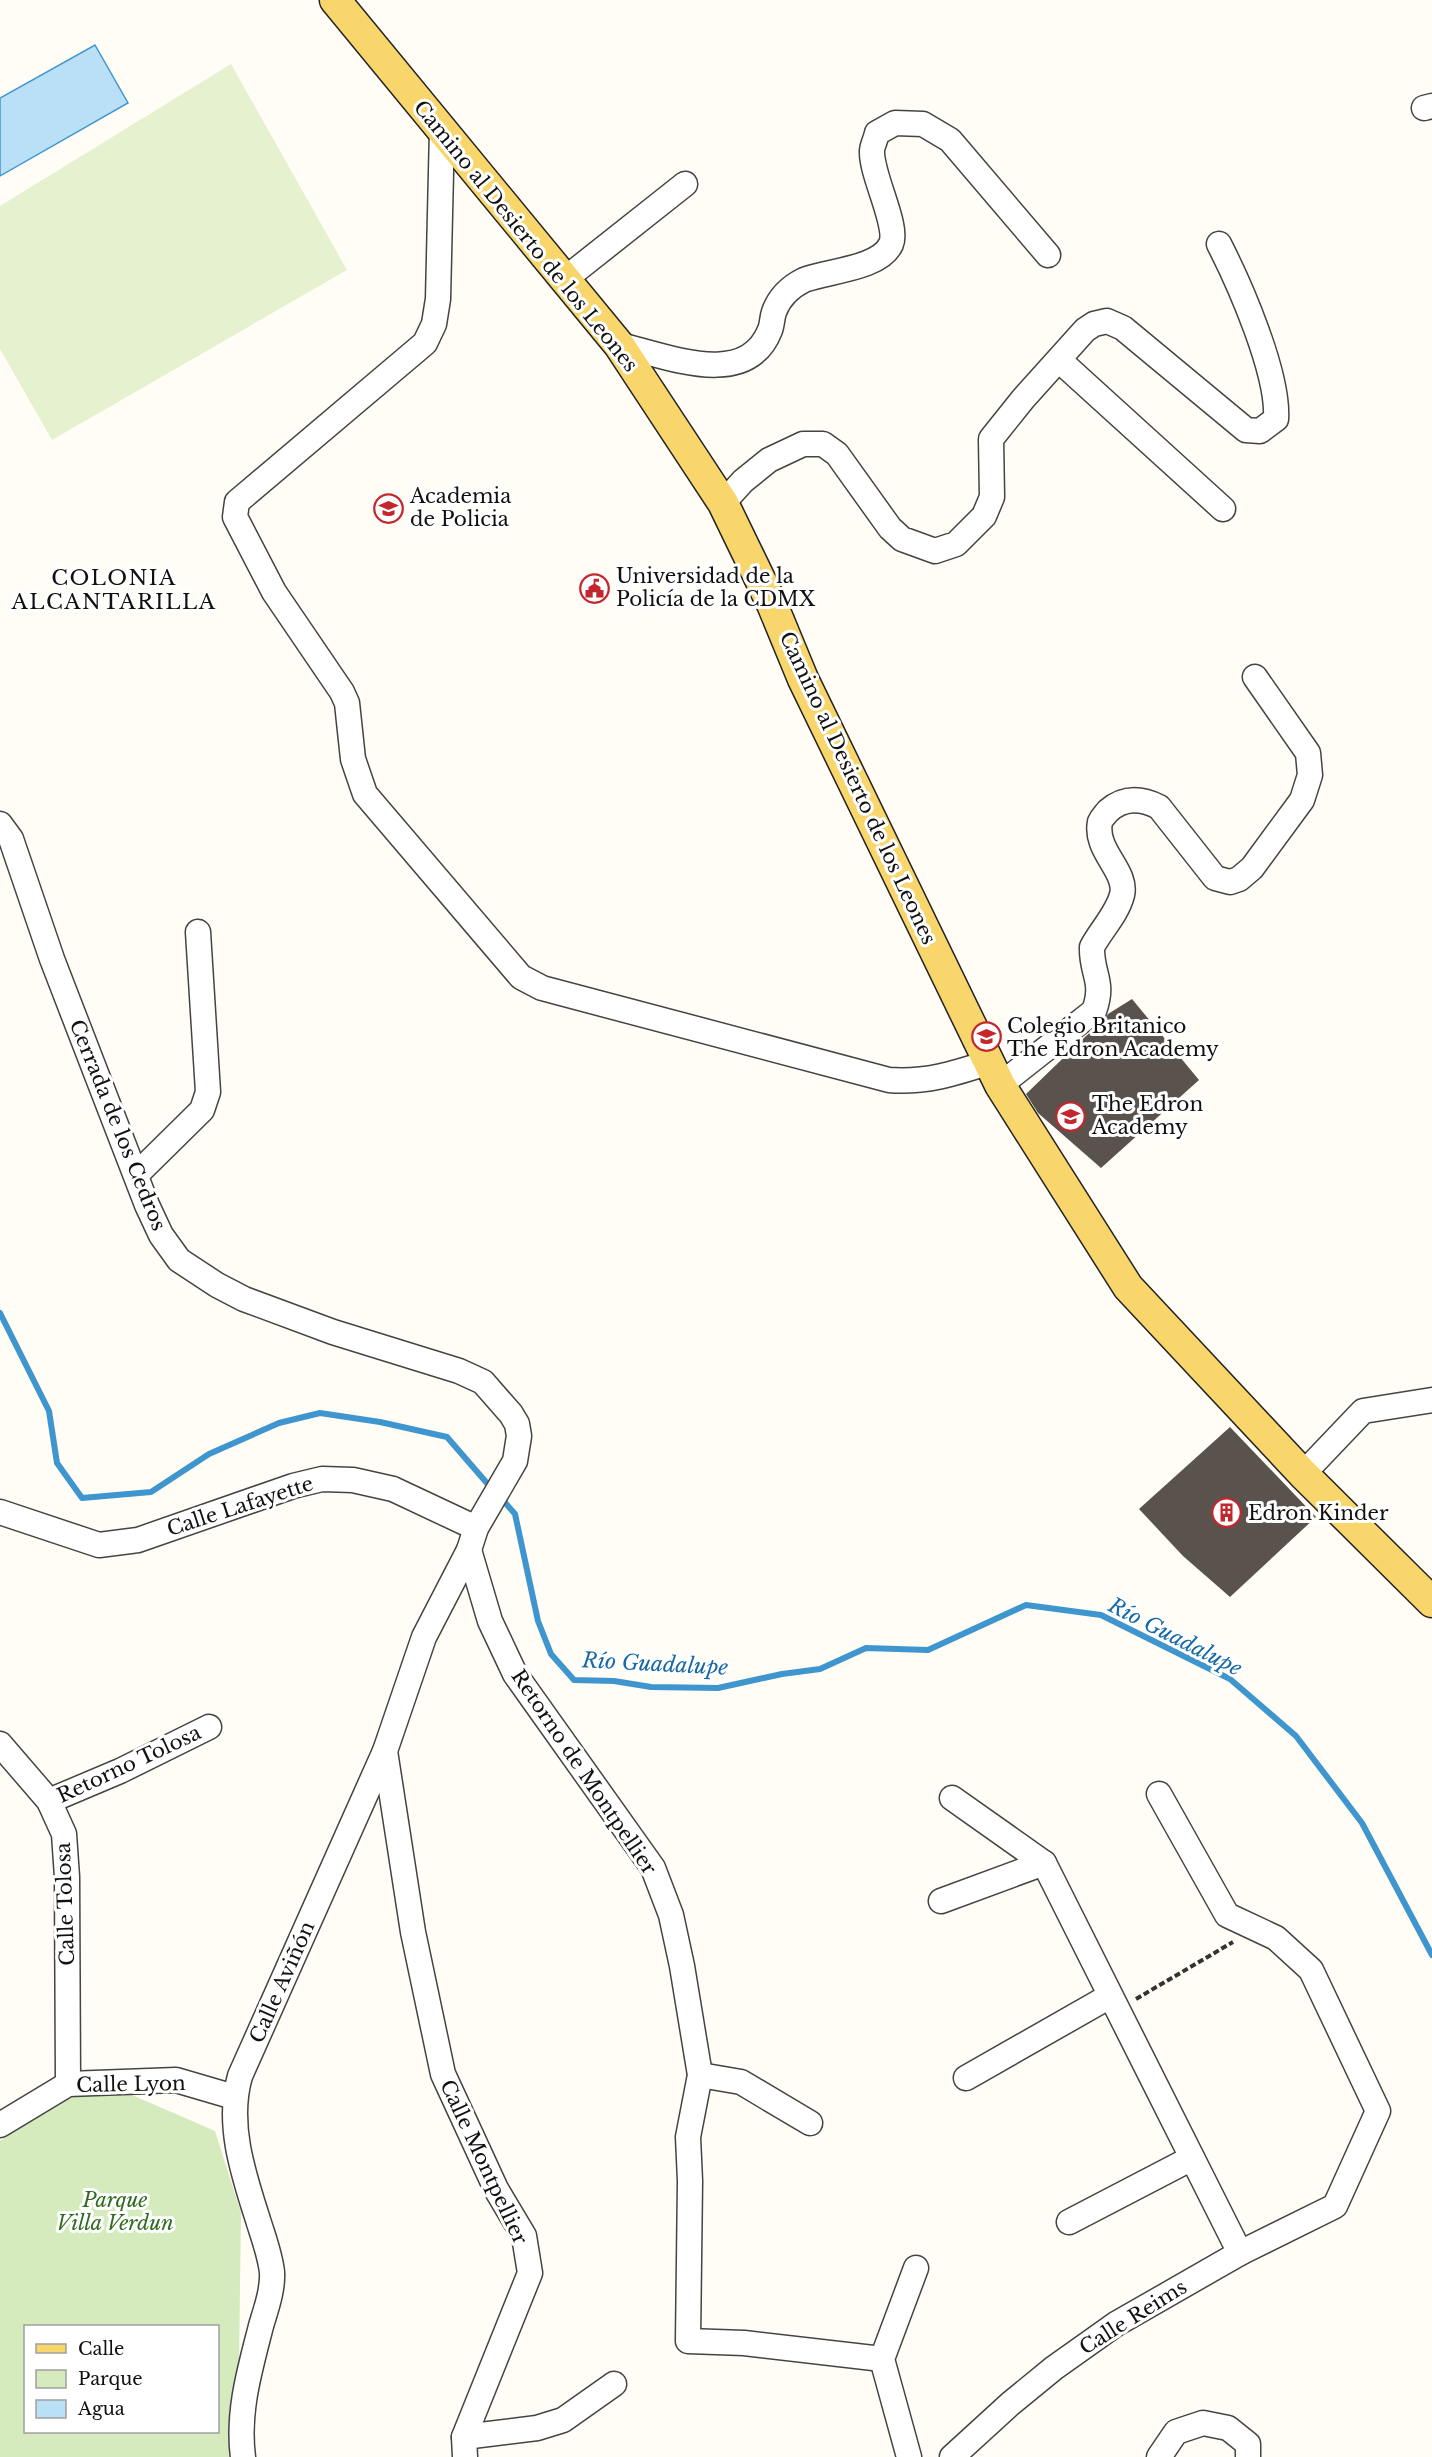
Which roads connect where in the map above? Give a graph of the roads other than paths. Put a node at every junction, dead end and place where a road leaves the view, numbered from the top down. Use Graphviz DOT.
graph roads {
  1 [pos="334,0"];
  2 [pos="442,130"];
  3 [pos="685,184"];
  4 [pos="1219,244"];
  5 [pos="1048,255"];
  6 [pos="565,279"];
  7 [pos="619,345"];
  8 [pos="1059,360"];
  9 [pos="723,503"];
  10 [pos="1223,509"];
  11 [pos="1255,677"];
  12 [pos="0,824"];
  13 [pos="198,932"];
  14 [pos="995,1073"];
  15 [pos="136,1175"];
  16 [pos="1432,1400"];
  17 [pos="1303,1474"];
  18 [pos="0,1512"];
  19 [pos="475,1533"];
  20 [pos="1432,1602"];
  21 [pos="209,1726"];
  22 [pos="0,1744"];
  23 [pos="385,1751"];
  24 [pos="1159,1794"];
  25 [pos="952,1798"];
  26 [pos="49,1801"];
  27 [pos="1044,1863"];
  28 [pos="941,1901"];
  29 [pos="1114,2003"];
  30 [pos="700,2075"];
  31 [pos="966,2078"];
  32 [pos="68,2084"];
  33 [pos="234,2097"];
  34 [pos="810,2123"];
  35 [pos="0,2125"];
  36 [pos="1192,2158"];
  37 [pos="1069,2222"];
  38 [pos="1240,2253"];
  39 [pos="916,2268"];
  40 [pos="882,2359"];
  41 [pos="614,2384"];
  42 [pos="465,2447"];
  43 [pos="243,2457"];
  44 [pos="909,2457"];
  45 [pos="952,2457"];
  46 [pos="1159,2457"];
  47 [pos="1248,2457"];
  1 -- 2 [label="main road, Camino al Desierto de los Leones"];
  2 -- 6 [label="main road, Camino al Desierto de los Leones"];
  2 -- 14 [label="street"];
  3 -- 6 [label="street"];
  4 -- 8 [label="street"];
  5 -- 7 [label="street"];
  6 -- 7 [label="main road, Camino al Desierto de los Leones"];
  7 -- 9 [label="main road, Camino al Desierto de los Leones"];
  8 -- 9 [label="street"];
  8 -- 10 [label="street"];
  9 -- 14 [label="main road, Camino al Desierto de los Leones"];
  11 -- 14 [label="street"];
  12 -- 15 [label="street, Cerrada de los Cedros"];
  13 -- 15 [label="street"];
  14 -- 17 [label="main road, Camino al Desierto de los Leones"];
  15 -- 19 [label="street, Cerrada de los Cedros"];
  16 -- 17 [label="street"];
  17 -- 20 [label="main road, Camino al Desierto de los Leones"];
  18 -- 19 [label="street, Calle Lafayette"];
  19 -- 23 [label="street, Calle Aviñón"];
  19 -- 30 [label="street, Retorno de Montpellier"];
  21 -- 26 [label="street, Retorno Tolosa"];
  22 -- 26 [label="street, Calle Tolosa"];
  23 -- 33 [label="street, Calle Aviñón"];
  23 -- 42 [label="street, Calle Montpellier"];
  24 -- 38 [label="street, Calle Reims"];
  25 -- 27 [label="street"];
  26 -- 32 [label="street, Calle Tolosa"];
  27 -- 28 [label="street"];
  27 -- 29 [label="street"];
  29 -- 31 [label="street"];
  29 -- 36 [label="street"];
  30 -- 34 [label="street"];
  30 -- 40 [label="street, Retorno de Montpellier"];
  32 -- 33 [label="street, Calle Lyon"];
  32 -- 35 [label="street, Calle Lyon"];
  33 -- 43 [label="street, Calle Aviñón"];
  36 -- 37 [label="street"];
  36 -- 38 [label="street"];
  38 -- 45 [label="street, Calle Reims"];
  39 -- 40 [label="street"];
  40 -- 44 [label="street"];
  41 -- 42 [label="street"];
  46 -- 47 [label="street"];
}
